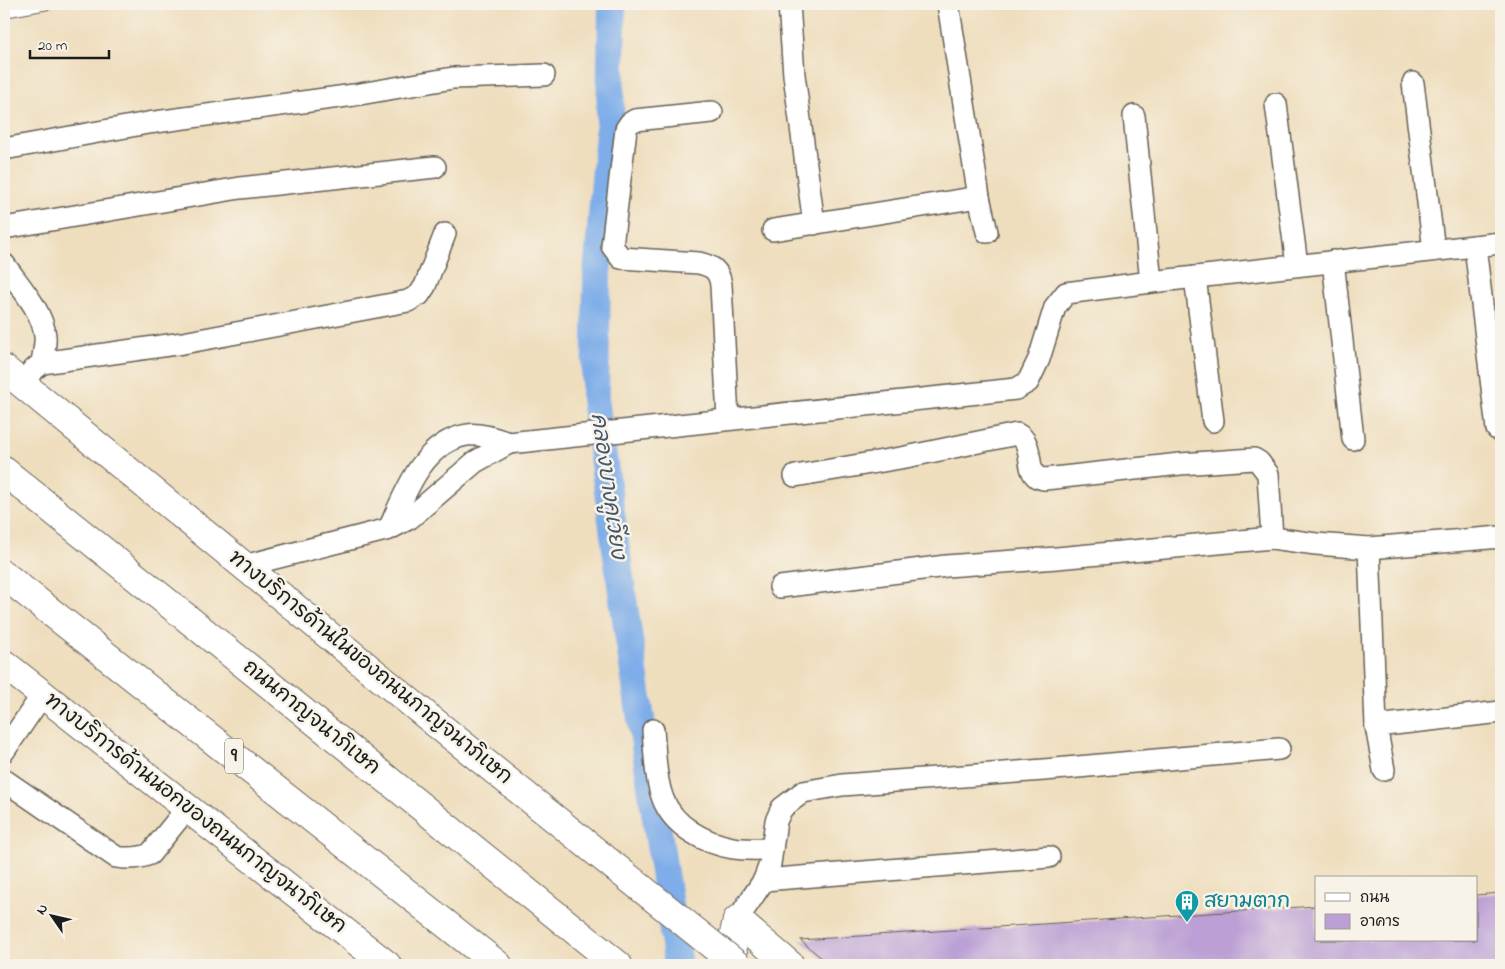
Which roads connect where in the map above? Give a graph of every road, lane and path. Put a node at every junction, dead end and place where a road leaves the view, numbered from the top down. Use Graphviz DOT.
graph roads {
  1 [pos="48,4"];
  2 [pos="789,4"];
  3 [pos="948,4"];
  4 [pos="4,12"];
  5 [pos="544,75"];
  6 [pos="1413,83"];
  7 [pos="1276,104"];
  8 [pos="712,112"];
  9 [pos="1134,116"];
  10 [pos="4,149"];
  11 [pos="435,167"];
  12 [pos="979,198"];
  13 [pos="814,224"];
  14 [pos="4,228"];
  15 [pos="772,230"];
  16 [pos="986,232"];
  17 [pos="445,234"];
  18 [pos="1501,243"];
  19 [pos="1475,246"];
  20 [pos="1434,250"];
  21 [pos="1333,261"];
  22 [pos="4,264"];
  23 [pos="1297,266"];
  24 [pos="1195,277"];
  25 [pos="1151,282"];
  26 [pos="42,363"];
  27 [pos="12,375"];
  28 [pos="728,419"];
  29 [pos="1213,421"];
  30 [pos="1498,429"];
  31 [pos="1353,439"];
  32 [pos="509,443"];
  33 [pos="4,471"];
  34 [pos="795,476"];
  35 [pos="389,529"];
  36 [pos="1501,537"];
  37 [pos="1272,538"];
  38 [pos="1369,548"];
  39 [pos="244,566"];
  40 [pos="4,574"];
  41 [pos="780,587"];
  42 [pos="4,664"];
  43 [pos="43,694"];
  44 [pos="1501,712"];
  45 [pos="1376,726"];
  46 [pos="653,730"];
  47 [pos="1279,749"];
  48 [pos="4,751"];
  49 [pos="1384,770"];
  50 [pos="4,780"];
  51 [pos="188,808"];
  52 [pos="772,849"];
  53 [pos="1050,857"];
  54 [pos="764,880"];
  55 [pos="737,920"];
  56 [pos="387,965"];
  57 [pos="498,965"];
  58 [pos="618,965"];
  59 [pos="735,965"];
  60 [pos="790,965"];
  1 -- 4 [label="lane"];
  2 -- 13 [label="street"];
  3 -- 12 [label="street"];
  5 -- 10 [label="street"];
  6 -- 20 [label="street"];
  7 -- 23 [label="street"];
  8 -- 28 [label="street"];
  9 -- 25 [label="street"];
  11 -- 14 [label="street"];
  12 -- 13 [label="street"];
  12 -- 16 [label="street"];
  13 -- 15 [label="street"];
  17 -- 26 [label="street"];
  18 -- 19 [label="street"];
  19 -- 20 [label="street"];
  19 -- 30 [label="street"];
  20 -- 21 [label="street"];
  21 -- 23 [label="street"];
  21 -- 31 [label="street"];
  22 -- 26 [label="street"];
  23 -- 24 [label="street"];
  24 -- 25 [label="street"];
  24 -- 29 [label="street"];
  25 -- 28 [label="street"];
  26 -- 27 [label="street"];
  27 -- 39 [label="main road, ทางบริการด้านในของถนนกาญจนาภิเษก"];
  28 -- 32 [label="street"];
  32 -- 35 [label="street"];
  32 -- 35 [label="street"];
  33 -- 58 [label="main road, ถนนกาญจนาภิเษก"];
  34 -- 37 [label="street"];
  35 -- 39 [label="street"];
  36 -- 38 [label="street"];
  37 -- 38 [label="street"];
  37 -- 41 [label="street"];
  38 -- 45 [label="street"];
  39 -- 59 [label="main road, ทางบริการด้านในของถนนกาญจนาภิเษก, bridge"];
  40 -- 57 [label="main road, 9"];
  42 -- 43 [label="main road, ทางบริการด้านนอกของถนนกาญจนาภิเษก"];
  43 -- 48 [label="street"];
  43 -- 51 [label="main road, ทางบริการด้านนอกของถนนกาญจนาภิเษก"];
  44 -- 45 [label="street"];
  45 -- 49 [label="street"];
  46 -- 52 [label="street"];
  47 -- 52 [label="street"];
  50 -- 51 [label="street"];
  51 -- 56 [label="main road, ทางบริการด้านนอกของถนนกาญจนาภิเษก"];
  52 -- 54 [label="street"];
  53 -- 54 [label="street"];
  54 -- 55 [label="street"];
  55 -- 59 [label="main road"];
  55 -- 60 [label="main road"];
}
